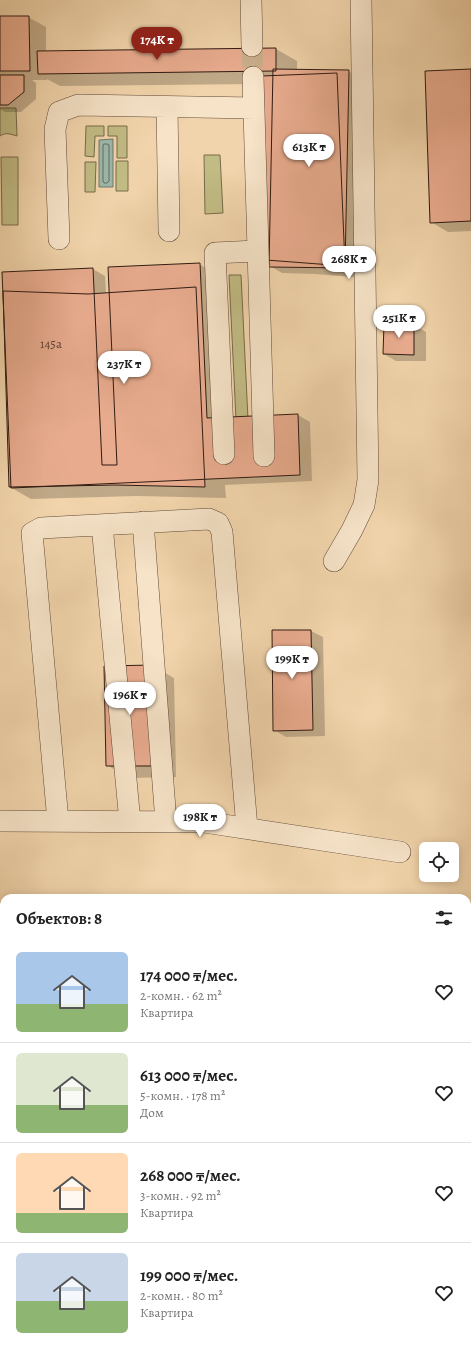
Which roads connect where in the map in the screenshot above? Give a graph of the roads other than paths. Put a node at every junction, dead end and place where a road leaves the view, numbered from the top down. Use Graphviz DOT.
graph roads {
  1 [pos="251,0"];
  2 [pos="361,0"];
  3 [pos="252,46"];
  4 [pos="254,77"];
  5 [pos="167,107"];
  6 [pos="254,108"];
  7 [pos="169,231"];
  8 [pos="59,239"];
  9 [pos="258,251"];
  10 [pos="224,454"];
  11 [pos="264,456"];
  12 [pos="143,522"];
  13 [pos="102,525"];
  14 [pos="334,561"];
  15 [pos="0,821"];
  16 [pos="58,821"];
  17 [pos="130,822"];
  18 [pos="166,822"];
  19 [pos="247,828"];
  20 [pos="400,852"];
  1 -- 3 [label="street"];
  2 -- 14 [label="street"];
  4 -- 6 [label="street"];
  5 -- 6 [label="street"];
  5 -- 7 [label="street"];
  5 -- 8 [label="street"];
  6 -- 9 [label="street"];
  9 -- 10 [label="street"];
  9 -- 11 [label="street"];
  12 -- 13 [label="street"];
  12 -- 18 [label="street"];
  12 -- 19 [label="street"];
  13 -- 16 [label="street"];
  13 -- 17 [label="street"];
  15 -- 16 [label="street"];
  16 -- 17 [label="street"];
  17 -- 18 [label="street"];
  18 -- 19 [label="street"];
  19 -- 20 [label="street"];
}
